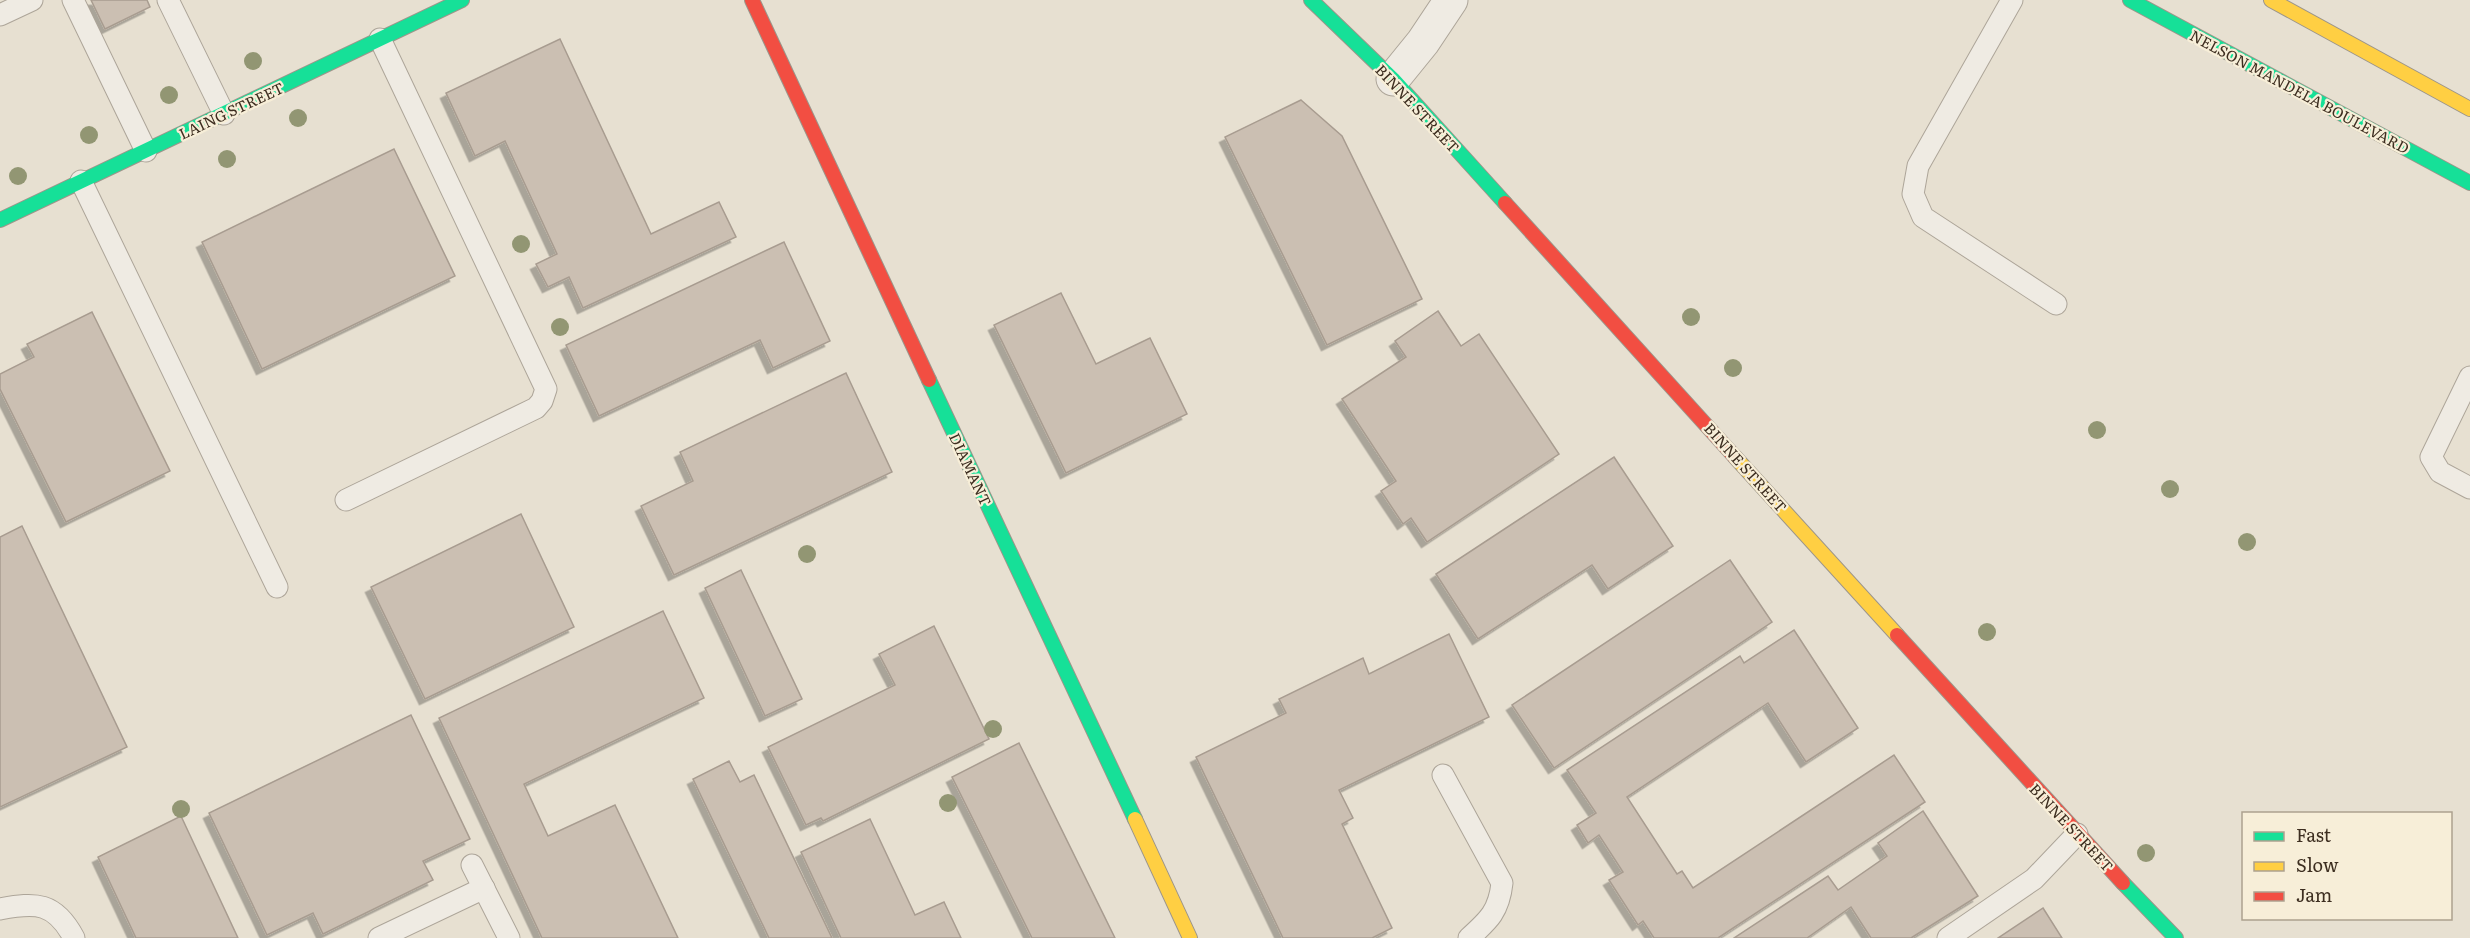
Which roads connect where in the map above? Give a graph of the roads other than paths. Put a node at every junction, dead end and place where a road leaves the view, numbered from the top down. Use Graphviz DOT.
graph roads {
  1 [pos="32,0"];
  2 [pos="73,0"];
  3 [pos="168,0"];
  4 [pos="462,0"];
  5 [pos="752,0"];
  6 [pos="1311,0"];
  7 [pos="1451,0"];
  8 [pos="2012,0"];
  9 [pos="2130,0"];
  10 [pos="2271,0"];
  11 [pos="0,15"];
  12 [pos="380,39"];
  13 [pos="1394,79"];
  14 [pos="2470,109"];
  15 [pos="224,114"];
  16 [pos="146,151"];
  17 [pos="81,181"];
  18 [pos="2470,183"];
  19 [pos="0,220"];
  20 [pos="2056,304"];
  21 [pos="2470,377"];
  22 [pos="2470,488"];
  23 [pos="346,500"];
  24 [pos="277,587"];
  25 [pos="1443,775"];
  26 [pos="2078,834"];
  27 [pos="472,865"];
  28 [pos="483,888"];
  29 [pos="0,909"];
  30 [pos="74,938"];
  31 [pos="379,938"];
  32 [pos="509,938"];
  33 [pos="1190,938"];
  34 [pos="1469,938"];
  35 [pos="1948,938"];
  36 [pos="2176,938"];
  1 -- 11 [label="lane"];
  2 -- 16 [label="lane"];
  3 -- 15 [label="lane"];
  4 -- 12 [label="street, LAING STREET"];
  5 -- 33 [label="street, DIAMANT"];
  6 -- 13 [label="street, BINNE STREET"];
  7 -- 13 [label="street"];
  8 -- 20 [label="lane"];
  9 -- 18 [label="street, NELSON MANDELA BOULEVARD"];
  10 -- 14 [label="street"];
  12 -- 15 [label="street, LAING STREET"];
  12 -- 23 [label="lane"];
  13 -- 26 [label="street, BINNE STREET"];
  15 -- 16 [label="street, LAING STREET"];
  16 -- 17 [label="street, LAING STREET"];
  17 -- 19 [label="street, LAING STREET"];
  17 -- 24 [label="lane"];
  21 -- 22 [label="lane"];
  25 -- 34 [label="lane"];
  26 -- 35 [label="lane"];
  26 -- 36 [label="street, BINNE STREET"];
  27 -- 28 [label="lane"];
  28 -- 31 [label="lane"];
  28 -- 32 [label="lane"];
  29 -- 30 [label="lane"];
}
